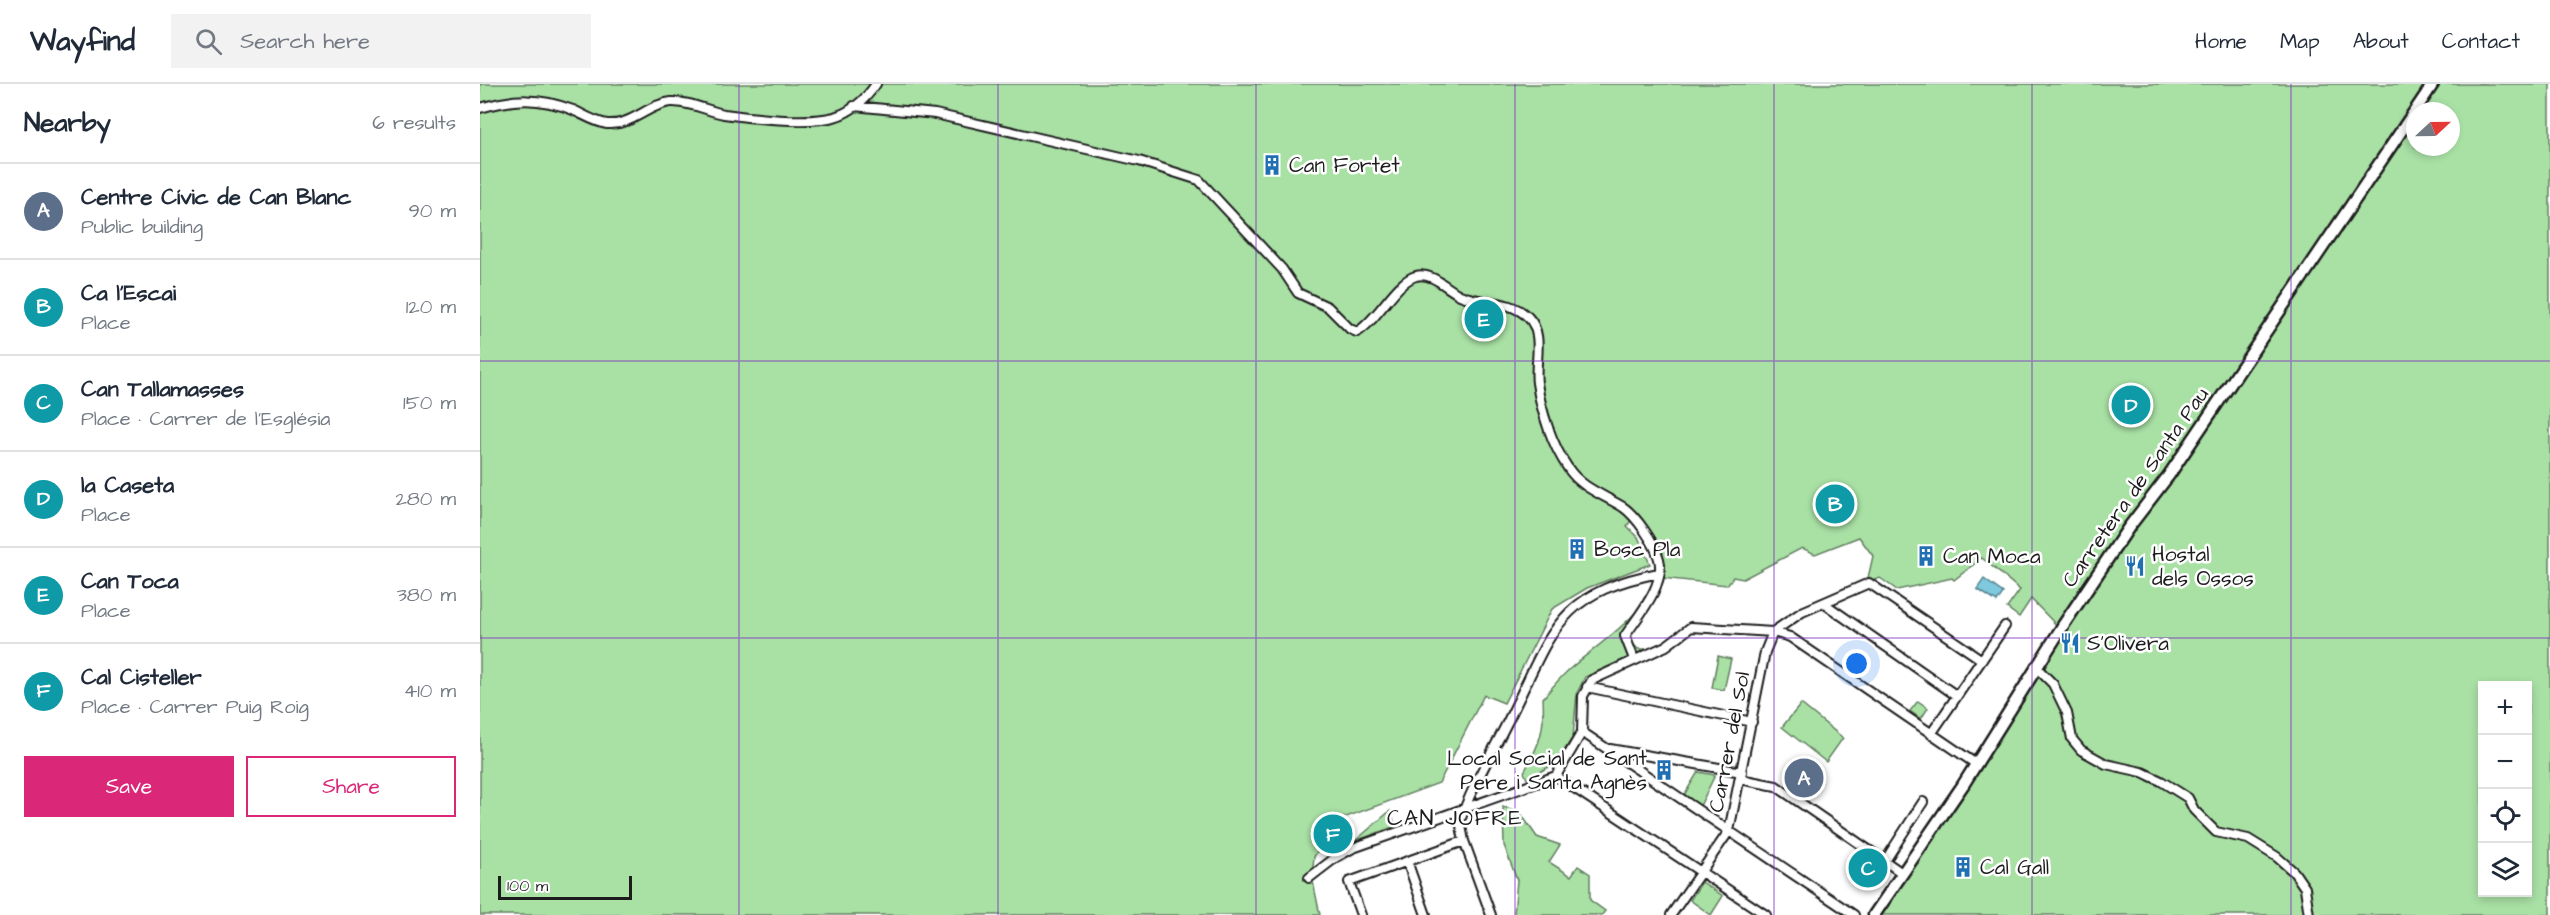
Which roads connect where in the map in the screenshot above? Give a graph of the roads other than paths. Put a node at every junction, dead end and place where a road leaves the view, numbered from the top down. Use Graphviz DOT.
graph roads {
  1 [pos="876,84"];
  2 [pos="2433,84"];
  3 [pos="855,106"];
  4 [pos="480,108"];
  5 [pos="1659,573"];
  6 [pos="1825,604"];
  7 [pos="2005,626"];
  8 [pos="1773,632"];
  9 [pos="1634,659"];
  10 [pos="1982,660"];
  11 [pos="2035,666"];
  12 [pos="1587,687"];
  13 [pos="1957,696"];
  14 [pos="1752,722"];
  15 [pos="1582,732"];
  16 [pos="1931,734"];
  17 [pos="1609,748"];
  18 [pos="1976,764"];
  19 [pos="1741,775"];
  20 [pos="1556,776"];
  21 [pos="1923,802"];
  22 [pos="1465,808"];
  23 [pos="1729,831"];
  24 [pos="1464,841"];
  25 [pos="1407,861"];
  26 [pos="1885,861"];
  27 [pos="1702,871"];
  28 [pos="1902,873"];
  29 [pos="1309,878"];
  30 [pos="1361,915"];
  31 [pos="1426,915"];
  32 [pos="1491,915"];
  33 [pos="1671,915"];
  34 [pos="1766,915"];
  35 [pos="1854,915"];
  36 [pos="1874,915"];
  37 [pos="2309,915"];
  1 -- 3 [label="street"];
  2 -- 11 [label="main road, Carretera de Santa Pau"];
  3 -- 4 [label="street"];
  3 -- 5 [label="street"];
  5 -- 9 [label="street"];
  5 -- 22 [label="street"];
  6 -- 8 [label="street"];
  6 -- 10 [label="street"];
  6 -- 13 [label="street"];
  7 -- 10 [label="street"];
  8 -- 9 [label="street"];
  8 -- 14 [label="street, Carrer del Sol"];
  8 -- 16 [label="street"];
  9 -- 12 [label="street"];
  10 -- 13 [label="street"];
  11 -- 18 [label="main road, Carretera de Santa Pau"];
  11 -- 37 [label="street"];
  12 -- 14 [label="street"];
  12 -- 15 [label="street"];
  13 -- 16 [label="street"];
  14 -- 19 [label="street, Carrer del Sol"];
  15 -- 17 [label="street"];
  15 -- 20 [label="street"];
  16 -- 18 [label="street"];
  17 -- 19 [label="street"];
  17 -- 23 [label="street"];
  18 -- 28 [label="main road, Carretera de Santa Pau"];
  19 -- 23 [label="street, Carrer del Sol"];
  19 -- 26 [label="street"];
  20 -- 22 [label="street"];
  20 -- 27 [label="street"];
  21 -- 26 [label="street"];
  22 -- 24 [label="street"];
  22 -- 29 [label="street"];
  23 -- 27 [label="street, Carrer del Sol"];
  23 -- 35 [label="street"];
  24 -- 25 [label="street"];
  24 -- 32 [label="street"];
  25 -- 30 [label="street"];
  25 -- 31 [label="street"];
  26 -- 28 [label="street"];
  27 -- 33 [label="street, Carrer del Sol"];
  27 -- 34 [label="street"];
  28 -- 36 [label="main road, Carretera de Santa Pau"];
}
